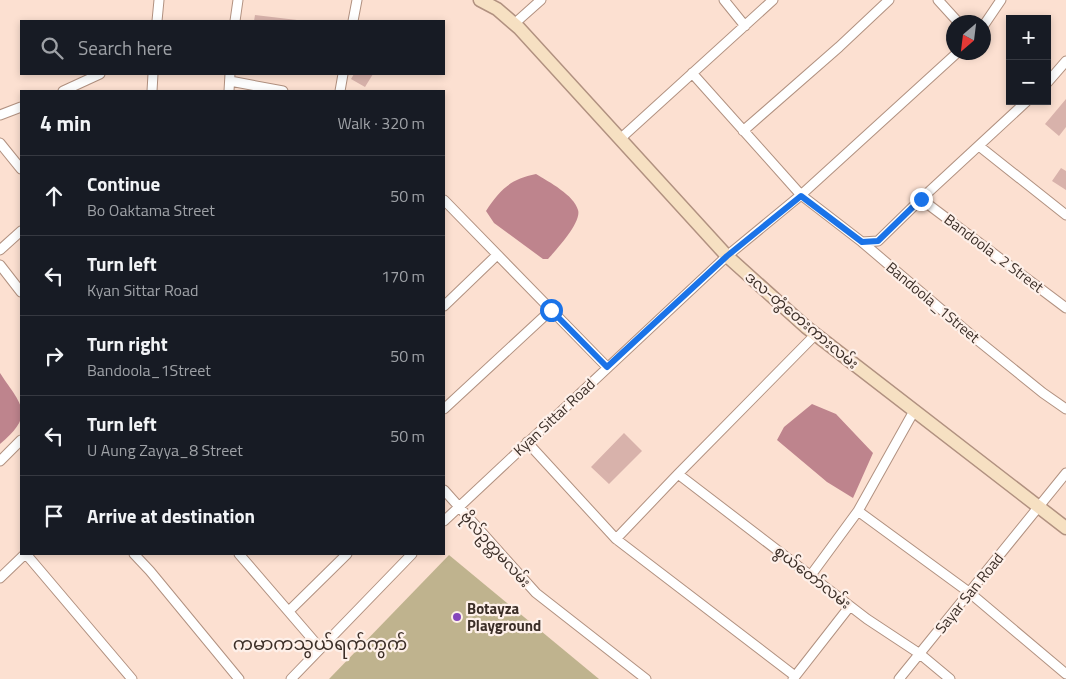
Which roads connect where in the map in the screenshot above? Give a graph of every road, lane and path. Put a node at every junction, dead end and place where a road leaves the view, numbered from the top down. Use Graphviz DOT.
graph roads {
  1 [pos="159,0"];
  2 [pos="238,0"];
  3 [pos="357,0"];
  4 [pos="480,0"];
  5 [pos="540,0"];
  6 [pos="724,0"];
  7 [pos="773,0"];
  8 [pos="889,0"];
  9 [pos="938,0"];
  10 [pos="1001,0"];
  11 [pos="952,15"];
  12 [pos="991,15"];
  13 [pos="157,20"];
  14 [pos="236,20"];
  15 [pos="353,20"];
  16 [pos="514,24"];
  17 [pos="745,26"];
  18 [pos="949,60"];
  19 [pos="1066,61"];
  20 [pos="692,74"];
  21 [pos="98,75"];
  22 [pos="153,75"];
  23 [pos="343,75"];
  24 [pos="230,77"];
  25 [pos="1051,78"];
  26 [pos="76,89"];
  27 [pos="152,90"];
  28 [pos="229,90"];
  29 [pos="279,90"];
  30 [pos="340,90"];
  31 [pos="1023,105"];
  32 [pos="20,107"];
  33 [pos="0,115"];
  34 [pos="743,131"];
  35 [pos="620,139"];
  36 [pos="0,144"];
  37 [pos="979,146"];
  38 [pos="20,168"];
  39 [pos="801,196"];
  40 [pos="921,199"];
  41 [pos="445,201"];
  42 [pos="1066,215"];
  43 [pos="20,232"];
  44 [pos="862,242"];
  45 [pos="0,250"];
  46 [pos="497,255"];
  47 [pos="727,256"];
  48 [pos="0,264"];
  49 [pos="20,291"];
  50 [pos="445,305"];
  51 [pos="1066,308"];
  52 [pos="551,310"];
  53 [pos="815,334"];
  54 [pos="607,367"];
  55 [pos="445,408"];
  56 [pos="1066,409"];
  57 [pos="914,411"];
  58 [pos="20,441"];
  59 [pos="527,442"];
  60 [pos="0,461"];
  61 [pos="1066,473"];
  62 [pos="678,474"];
  63 [pos="445,491"];
  64 [pos="458,506"];
  65 [pos="1039,507"];
  66 [pos="858,511"];
  67 [pos="445,520"];
  68 [pos="1066,528"];
  69 [pos="616,540"];
  70 [pos="24,555"];
  71 [pos="26,555"];
  72 [pos="135,555"];
  73 [pos="242,555"];
  74 [pos="345,555"];
  75 [pos="411,555"];
  76 [pos="810,575"];
  77 [pos="0,578"];
  78 [pos="970,593"];
  79 [pos="850,606"];
  80 [pos="289,611"];
  81 [pos="320,648"];
  82 [pos="920,654"];
  83 [pos="1066,674"];
  84 [pos="794,677"];
  85 [pos="132,679"];
  86 [pos="239,679"];
  87 [pos="291,679"];
  88 [pos="646,679"];
  89 [pos="899,679"];
  90 [pos="950,679"];
  1 -- 13 [label="street"];
  2 -- 14 [label="street"];
  3 -- 15 [label="street"];
  4 -- 16 [label="main road, ဒလ-တွံတေးကားလမ်း"];
  5 -- 16 [label="street"];
  6 -- 17 [label="street"];
  7 -- 17 [label="street"];
  8 -- 34 [label="street"];
  9 -- 11 [label="street"];
  10 -- 12 [label="street"];
  16 -- 35 [label="main road, ဒလ-တွံတေးကားလမ်း"];
  17 -- 20 [label="street"];
  18 -- 39 [label="street, Kyan Sittar Road"];
  19 -- 25 [label="street"];
  20 -- 34 [label="street, Bandoola_1Street"];
  20 -- 35 [label="street"];
  21 -- 26 [label="street"];
  22 -- 27 [label="street"];
  23 -- 30 [label="street"];
  24 -- 28 [label="street"];
  24 -- 29 [label="street"];
  31 -- 37 [label="street"];
  32 -- 33 [label="street"];
  34 -- 39 [label="street, Bandoola_1Street"];
  35 -- 47 [label="main road, ဒလ-တွံတေးကားလမ်း"];
  36 -- 38 [label="street"];
  37 -- 40 [label="street"];
  37 -- 42 [label="street"];
  39 -- 44 [label="street, Bandoola_1Street"];
  39 -- 47 [label="street, Kyan Sittar Road"];
  40 -- 44 [label="street"];
  40 -- 51 [label="street, Bandoola_2 Street"];
  41 -- 46 [label="street"];
  43 -- 45 [label="street"];
  44 -- 56 [label="street, Bandoola_1Street"];
  46 -- 50 [label="street"];
  46 -- 52 [label="street"];
  47 -- 53 [label="main road, ဒလ-တွံတေးကားလမ်း"];
  47 -- 54 [label="street, Kyan Sittar Road"];
  48 -- 49 [label="street"];
  52 -- 54 [label="street"];
  52 -- 55 [label="street"];
  53 -- 57 [label="main road, ဒလ-တွံတေးကားလမ်း"];
  53 -- 62 [label="street"];
  54 -- 59 [label="street, Kyan Sittar Road"];
  57 -- 65 [label="main road, ဒလ-တွံတေးကားလမ်း"];
  57 -- 66 [label="street"];
  58 -- 60 [label="street"];
  59 -- 64 [label="street, Kyan Sittar Road"];
  59 -- 69 [label="street"];
  61 -- 65 [label="street, Sayar San Road"];
  62 -- 69 [label="street"];
  62 -- 76 [label="street, စွယ်တော်လမ်း"];
  63 -- 64 [label="street, ဗိုလ်ဥတ္တမလမ်း"];
  64 -- 67 [label="street, Kyan Sittar Road"];
  64 -- 88 [label="street, ဗိုလ်ဥတ္တမလမ်း"];
  65 -- 68 [label="main road, ဒလ-တွံတေးကားလမ်း"];
  65 -- 78 [label="street, Sayar San Road"];
  66 -- 76 [label="street"];
  66 -- 78 [label="street"];
  69 -- 84 [label="street"];
  70 -- 77 [label="street"];
  71 -- 85 [label="street"];
  72 -- 86 [label="street"];
  73 -- 80 [label="street"];
  74 -- 80 [label="street"];
  75 -- 81 [label="street"];
  76 -- 79 [label="street, စွယ်တော်လမ်း"];
  78 -- 82 [label="street, Sayar San Road"];
  78 -- 83 [label="street"];
  79 -- 82 [label="street, စွယ်တော်လမ်း"];
  79 -- 84 [label="street"];
  80 -- 81 [label="street"];
  81 -- 87 [label="street"];
  82 -- 89 [label="street, Sayar San Road"];
  82 -- 90 [label="street, စွယ်တော်လမ်း"];
}
